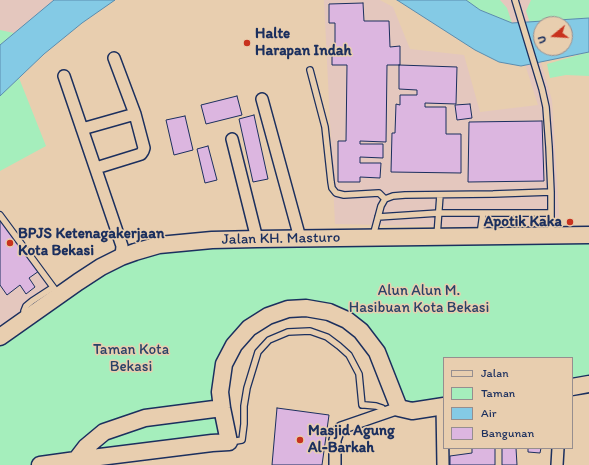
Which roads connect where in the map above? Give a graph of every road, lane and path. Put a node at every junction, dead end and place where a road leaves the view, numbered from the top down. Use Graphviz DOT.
graph roads {
  1 [pos="516,0"];
  2 [pos="114,58"];
  3 [pos="310,70"];
  4 [pos="64,76"];
  5 [pos="262,99"];
  6 [pos="135,114"];
  7 [pos="82,129"];
  8 [pos="232,139"];
  9 [pos="96,168"];
  10 [pos="551,192"];
  11 [pos="440,195"];
  12 [pos="386,200"];
  13 [pos="439,213"];
  14 [pos="483,213"];
  15 [pos="551,213"];
  16 [pos="0,215"];
  17 [pos="378,217"];
  18 [pos="551,235"];
  19 [pos="589,235"];
  20 [pos="437,236"];
  21 [pos="480,236"];
  22 [pos="373,237"];
  23 [pos="300,238"];
  24 [pos="257,239"];
  25 [pos="121,257"];
  26 [pos="56,291"];
  27 [pos="0,337"];
  28 [pos="589,384"];
  29 [pos="573,387"];
  30 [pos="443,406"];
  31 [pos="222,408"];
  32 [pos="392,410"];
  33 [pos="230,442"];
  34 [pos="558,449"];
  35 [pos="72,462"];
  36 [pos="40,465"];
  37 [pos="335,465"];
  38 [pos="443,465"];
  39 [pos="557,465"];
  1 -- 10 [label="lane"];
  2 -- 6 [label="street"];
  3 -- 12 [label="lane"];
  4 -- 7 [label="street"];
  5 -- 23 [label="street"];
  6 -- 7 [label="street"];
  6 -- 9 [label="street"];
  7 -- 9 [label="street"];
  8 -- 24 [label="street"];
  9 -- 25 [label="street"];
  10 -- 11 [label="lane"];
  10 -- 15 [label="lane"];
  11 -- 12 [label="lane"];
  11 -- 13 [label="lane"];
  12 -- 17 [label="lane"];
  13 -- 14 [label="lane"];
  13 -- 17 [label="lane"];
  13 -- 20 [label="lane"];
  14 -- 15 [label="lane"];
  14 -- 21 [label="lane"];
  15 -- 18 [label="lane"];
  16 -- 26 [label="lane"];
  17 -- 22 [label="lane"];
  18 -- 19 [label="street, Jalan KH. Masturo"];
  18 -- 21 [label="street, Jalan KH. Masturo"];
  20 -- 21 [label="street, Jalan KH. Masturo"];
  20 -- 22 [label="street, Jalan KH. Masturo"];
  22 -- 23 [label="street, Jalan KH. Masturo"];
  23 -- 24 [label="street, Jalan KH. Masturo"];
  24 -- 25 [label="street, Jalan KH. Masturo"];
  25 -- 26 [label="street, Jalan KH. Masturo"];
  26 -- 27 [label="street, Jalan KH. Masturo"];
  28 -- 29 [label="street"];
  30 -- 32 [label="street"];
  30 -- 38 [label="street"];
  31 -- 32 [label="street"];
  31 -- 33 [label="street"];
  31 -- 35 [label="street"];
  32 -- 33 [label="lane"];
  32 -- 37 [label="street"];
  33 -- 35 [label="street"];
  34 -- 39 [label="street"];
  35 -- 36 [label="street"];
}
